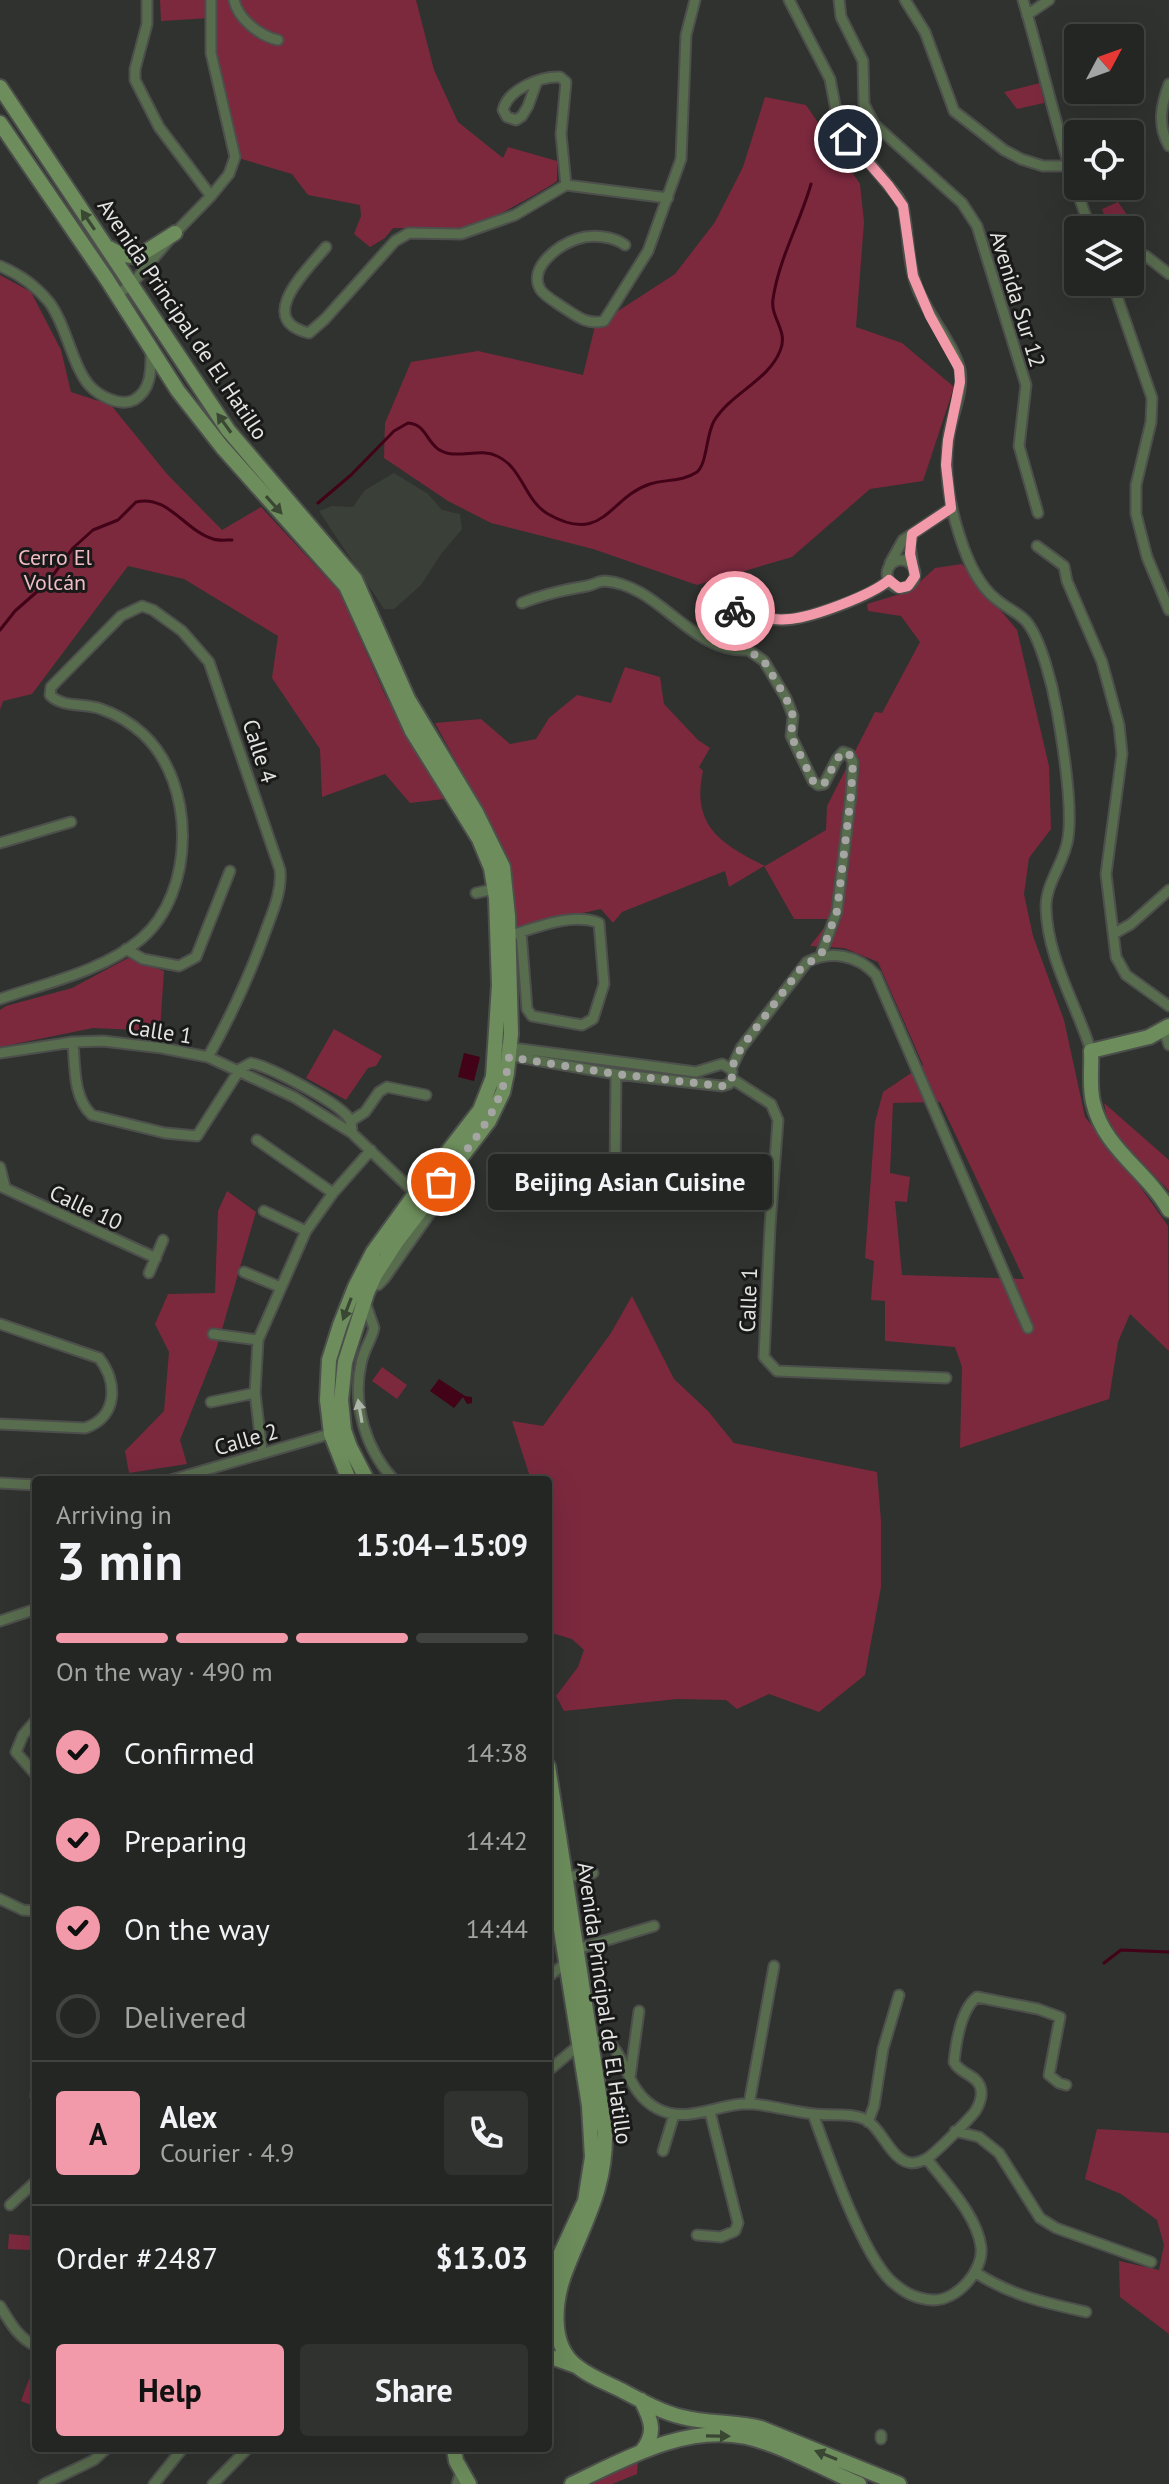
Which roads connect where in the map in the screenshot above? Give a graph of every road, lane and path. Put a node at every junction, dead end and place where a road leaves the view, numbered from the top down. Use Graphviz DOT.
graph roads {
  1 [pos="147,0"];
  2 [pos="211,0"];
  3 [pos="234,0"];
  4 [pos="695,0"];
  5 [pos="789,0"];
  6 [pos="839,0"];
  7 [pos="905,0"];
  8 [pos="1023,0"];
  9 [pos="1049,0"];
  10 [pos="1027,15"];
  11 [pos="278,40"];
  12 [pos="536,84"];
  13 [pos="1169,84"];
  14 [pos="0,87"];
  15 [pos="0,123"];
  16 [pos="1064,145"];
  17 [pos="1169,146"];
  18 [pos="1064,166"];
  19 [pos="566,185"];
  20 [pos="211,196"];
  21 [pos="668,198"];
  22 [pos="175,233"];
  23 [pos="625,245"];
  24 [pos="106,246"];
  25 [pos="326,247"];
  26 [pos="1144,256"];
  27 [pos="0,266"];
  28 [pos="1169,274"];
  29 [pos="131,285"];
  30 [pos="116,295"];
  31 [pos="1117,296"];
  32 [pos="151,350"];
  33 [pos="951,508"];
  34 [pos="1038,513"];
  35 [pos="912,534"];
  36 [pos="1037,546"];
  37 [pos="889,567"];
  38 [pos="913,567"];
  39 [pos="889,580"];
  40 [pos="522,603"];
  41 [pos="1169,610"];
  42 [pos="747,650"];
  43 [pos="71,822"];
  44 [pos="0,843"];
  45 [pos="230,871"];
  46 [pos="494,889"];
  47 [pos="1169,890"];
  48 [pos="476,893"];
  49 [pos="1115,933"];
  50 [pos="515,934"];
  51 [pos="126,949"];
  52 [pos="821,955"];
  53 [pos="0,999"];
  54 [pos="1166,1004"];
  55 [pos="1167,1034"];
  56 [pos="73,1042"];
  57 [pos="505,1051"];
  58 [pos="1091,1051"];
  59 [pos="0,1053"];
  60 [pos="208,1057"];
  61 [pos="240,1069"];
  62 [pos="616,1074"];
  63 [pos="732,1074"];
  64 [pos="696,1077"];
  65 [pos="426,1095"];
  66 [pos="351,1121"];
  67 [pos="352,1133"];
  68 [pos="257,1140"];
  69 [pos="371,1150"];
  70 [pos="0,1167"];
  71 [pos="615,1175"];
  72 [pos="2,1187"];
  73 [pos="333,1193"];
  74 [pos="424,1202"];
  75 [pos="1169,1210"];
  76 [pos="264,1211"];
  77 [pos="306,1231"];
  78 [pos="163,1240"];
  79 [pos="156,1258"];
  80 [pos="244,1272"];
  81 [pos="149,1273"];
  82 [pos="280,1287"];
  83 [pos="365,1302"];
  84 [pos="0,1324"];
  85 [pos="1028,1328"];
  86 [pos="213,1334"];
  87 [pos="258,1340"];
  88 [pos="946,1378"];
  89 [pos="255,1393"];
  90 [pos="211,1402"];
  91 [pos="0,1424"];
  92 [pos="338,1432"];
  93 [pos="262,1452"];
  94 [pos="206,1475"];
  95 [pos="348,1476"];
  96 [pos="364,1476"];
  97 [pos="391,1476"];
  98 [pos="0,1483"];
  99 [pos="32,1485"];
  100 [pos="32,1610"];
  101 [pos="0,1621"];
  102 [pos="32,1725"];
  103 [pos="32,1770"];
  104 [pos="552,1791"];
  105 [pos="593,1873"];
  106 [pos="552,1874"];
  107 [pos="566,1877"];
  108 [pos="0,1899"];
  109 [pos="32,1911"];
  110 [pos="654,1926"];
  111 [pos="577,1949"];
  112 [pos="566,1963"];
  113 [pos="774,1966"];
  114 [pos="552,1974"];
  115 [pos="899,1995"];
  116 [pos="639,2011"];
  117 [pos="584,2042"];
  118 [pos="552,2068"];
  119 [pos="630,2077"];
  120 [pos="1066,2085"];
  121 [pos="749,2104"];
  122 [pos="710,2112"];
  123 [pos="813,2114"];
  124 [pos="674,2115"];
  125 [pos="868,2122"];
  126 [pos="955,2131"];
  127 [pos="663,2151"];
  128 [pos="927,2159"];
  129 [pos="32,2185"];
  130 [pos="10,2205"];
  131 [pos="697,2235"];
  132 [pos="1151,2262"];
  133 [pos="552,2272"];
  134 [pos="975,2272"];
  135 [pos="0,2306"];
  136 [pos="1086,2312"];
  137 [pos="32,2344"];
  138 [pos="552,2358"];
  139 [pos="576,2367"];
  140 [pos="641,2400"];
  141 [pos="103,2452"];
  142 [pos="180,2452"];
  143 [pos="244,2452"];
  144 [pos="455,2452"];
  145 [pos="642,2452"];
  146 [pos="462,2480"];
  147 [pos="44,2484"];
  148 [pos="154,2484"];
  149 [pos="213,2484"];
  150 [pos="572,2484"];
  151 [pos="859,2484"];
  152 [pos="899,2484"];
  1 -- 20 [label="street"];
  2 -- 20 [label="street"];
  3 -- 11 [label="street"];
  4 -- 21 [label="street"];
  5 -- 33 [label="street"];
  6 -- 34 [label="street, Avenida Sur 12"];
  7 -- 18 [label="street"];
  8 -- 10 [label="street"];
  9 -- 10 [label="street"];
  10 -- 16 [label="street"];
  12 -- 19 [label="street"];
  13 -- 17 [label="street"];
  24 -- 14 [label="main road, Avenida Principal de El Hatillo, one-way"];
  15 -- 30 [label="main road, Avenida Principal de El Hatillo"];
  19 -- 21 [label="street"];
  19 -- 25 [label="street"];
  20 -- 22 [label="street"];
  21 -- 23 [label="street"];
  22 -- 24 [label="main road"];
  22 -- 29 [label="street"];
  24 -- 29 [label="main road, Avenida Principal de El Hatillo"];
  26 -- 28 [label="street"];
  27 -- 32 [label="street"];
  29 -- 30 [label="street"];
  50 -- 29 [label="main road, Avenida Principal de El Hatillo, one-way"];
  30 -- 32 [label="main road, Avenida Principal de El Hatillo"];
  31 -- 41 [label="street"];
  32 -- 46 [label="main road, Avenida Principal de El Hatillo, one-way"];
  33 -- 35 [label="street"];
  33 -- 58 [label="street"];
  35 -- 37 [label="street"];
  35 -- 38 [label="street"];
  36 -- 49 [label="street"];
  37 -- 38 [label="street"];
  37 -- 39 [label="street"];
  38 -- 39 [label="street"];
  39 -- 42 [label="street"];
  40 -- 42 [label="street"];
  42 -- 52 [label="street"];
  43 -- 44 [label="street"];
  45 -- 51 [label="street"];
  46 -- 48 [label="street"];
  46 -- 57 [label="main road, Avenida Principal de El Hatillo"];
  47 -- 49 [label="street"];
  49 -- 54 [label="street"];
  50 -- 50 [label="street"];
  50 -- 57 [label="main road, Avenida Principal de El Hatillo"];
  51 -- 53 [label="street"];
  51 -- 60 [label="street, Calle 4"];
  52 -- 63 [label="street"];
  52 -- 85 [label="street"];
  55 -- 58 [label="main road"];
  56 -- 59 [label="street, Calle 1"];
  56 -- 60 [label="street, Calle 1"];
  56 -- 61 [label="street"];
  57 -- 62 [label="street"];
  57 -- 64 [label="street"];
  57 -- 74 [label="main road, Avenida Principal de El Hatillo"];
  58 -- 75 [label="main road"];
  60 -- 61 [label="street, Calle 1"];
  61 -- 66 [label="street"];
  61 -- 67 [label="street, Calle 1"];
  62 -- 64 [label="street"];
  62 -- 71 [label="street"];
  63 -- 64 [label="street"];
  63 -- 64 [label="street"];
  63 -- 88 [label="street, Calle 1"];
  65 -- 66 [label="street"];
  66 -- 67 [label="street"];
  67 -- 69 [label="street, Calle 1"];
  68 -- 73 [label="street"];
  69 -- 73 [label="street"];
  69 -- 74 [label="street, Calle 1"];
  70 -- 72 [label="street, Calle 10"];
  72 -- 79 [label="street, Calle 10"];
  73 -- 77 [label="street"];
  74 -- 83 [label="main road, Avenida Principal de El Hatillo"];
  74 -- 92 [label="main road, Avenida Principal de El Hatillo, one-way"];
  76 -- 77 [label="street"];
  77 -- 82 [label="street"];
  78 -- 79 [label="street"];
  79 -- 81 [label="street"];
  80 -- 82 [label="street"];
  82 -- 87 [label="street"];
  83 -- 92 [label="main road, Avenida Principal de El Hatillo"];
  97 -- 83 [label="street, one-way"];
  84 -- 91 [label="street"];
  86 -- 87 [label="street"];
  87 -- 89 [label="street"];
  89 -- 90 [label="street"];
  89 -- 93 [label="street"];
  92 -- 93 [label="street, Calle 2"];
  92 -- 95 [label="main road, Avenida Principal de El Hatillo"];
  92 -- 96 [label="main road, Avenida Principal de El Hatillo"];
  93 -- 94 [label="street, Calle 2"];
  98 -- 99 [label="street"];
  100 -- 101 [label="street"];
  102 -- 103 [label="street"];
  104 -- 107 [label="main road, Avenida Principal de El Hatillo"];
  105 -- 107 [label="street"];
  106 -- 112 [label="main road, Avenida Principal de El Hatillo"];
  107 -- 111 [label="main road, Avenida Principal de El Hatillo"];
  108 -- 109 [label="street"];
  110 -- 111 [label="street"];
  111 -- 117 [label="main road, Avenida Principal de El Hatillo"];
  112 -- 114 [label="street"];
  112 -- 117 [label="main road, Avenida Principal de El Hatillo"];
  113 -- 121 [label="street"];
  115 -- 125 [label="street"];
  116 -- 119 [label="street"];
  117 -- 118 [label="street"];
  117 -- 119 [label="street"];
  117 -- 133 [label="main road, Avenida Principal de El Hatillo"];
  117 -- 139 [label="main road, Avenida Principal de El Hatillo"];
  119 -- 124 [label="street"];
  120 -- 126 [label="street"];
  121 -- 122 [label="street"];
  121 -- 123 [label="street"];
  122 -- 124 [label="street"];
  122 -- 131 [label="street"];
  123 -- 125 [label="street"];
  123 -- 134 [label="street"];
  124 -- 127 [label="street"];
  125 -- 128 [label="street"];
  126 -- 128 [label="street"];
  126 -- 132 [label="street"];
  128 -- 134 [label="street"];
  129 -- 130 [label="street"];
  134 -- 136 [label="street"];
  135 -- 137 [label="street"];
  138 -- 139 [label="main road"];
  139 -- 140 [label="main road"];
  140 -- 145 [label="main road"];
  152 -- 140 [label="main road, one-way"];
  141 -- 147 [label="street"];
  142 -- 148 [label="street"];
  143 -- 149 [label="street"];
  144 -- 146 [label="main road"];
  145 -- 150 [label="main road"];
  145 -- 151 [label="main road, one-way"];
}
